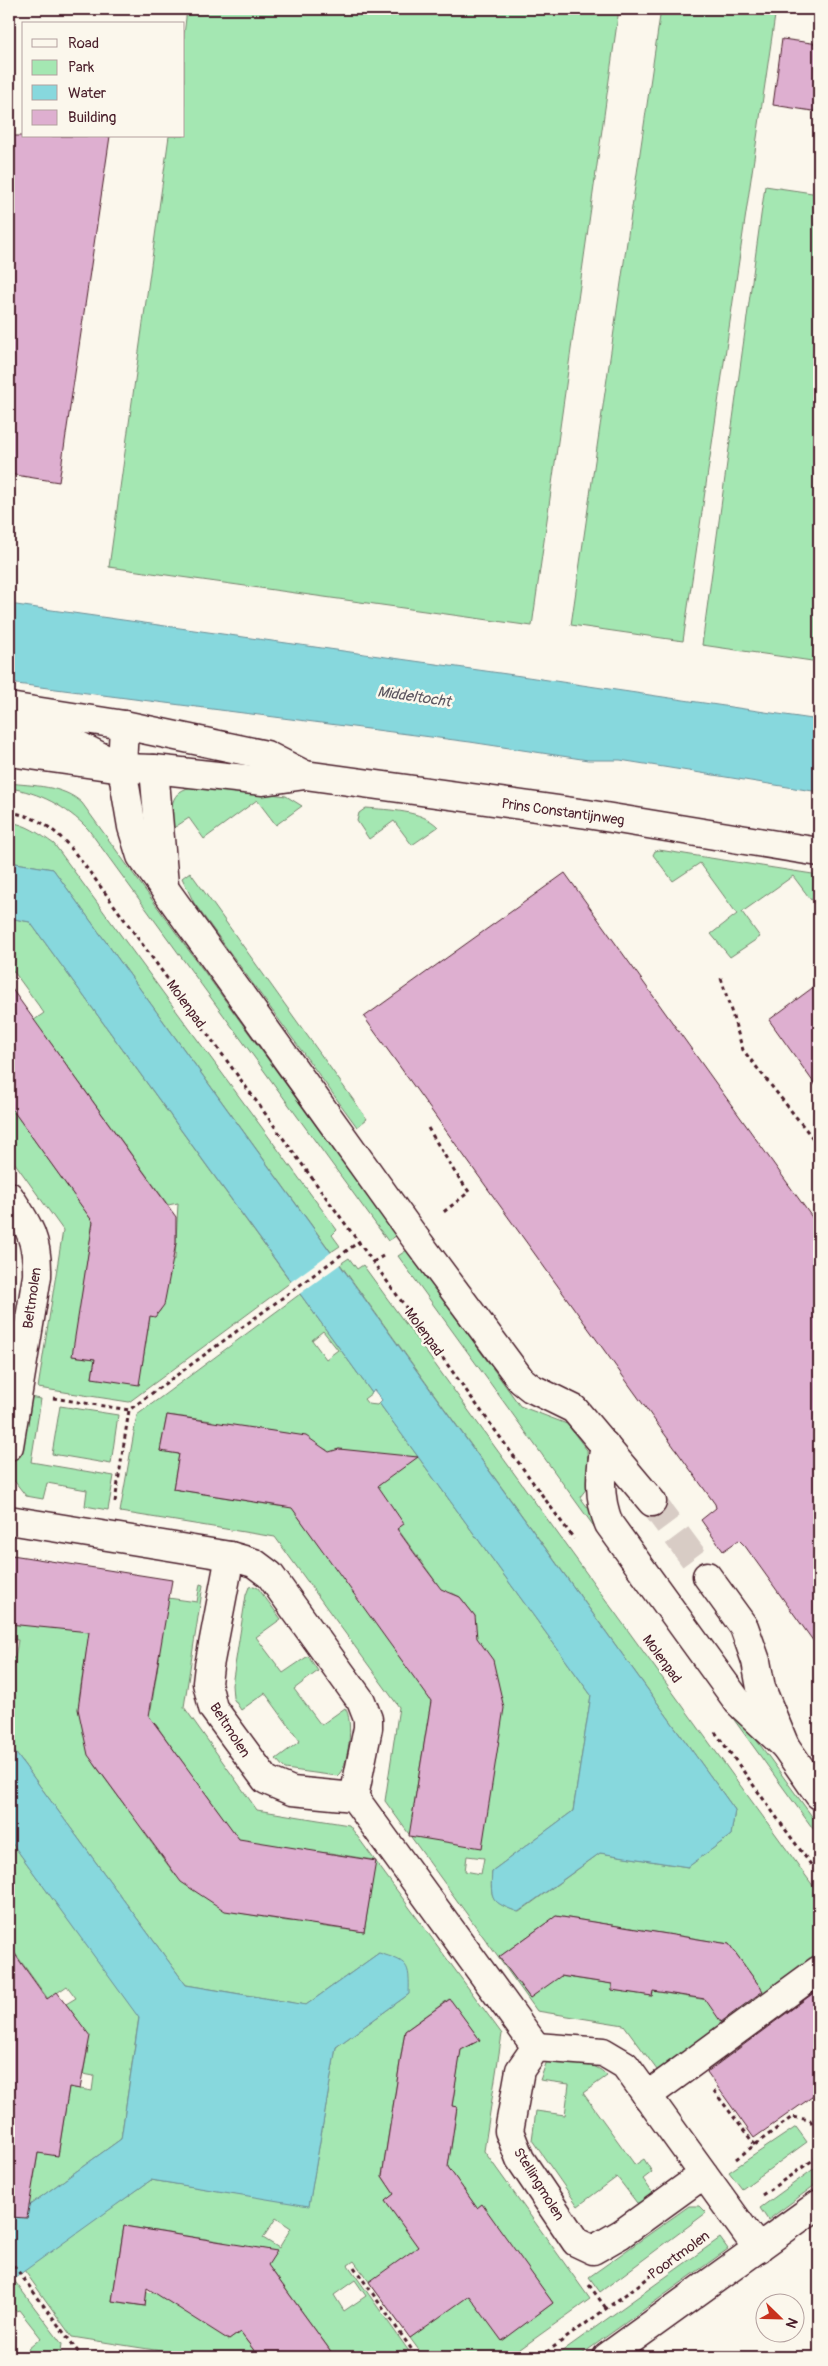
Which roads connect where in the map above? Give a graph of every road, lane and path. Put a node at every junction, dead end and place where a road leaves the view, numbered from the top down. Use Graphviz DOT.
graph roads {
  1 [pos="9,707"];
  2 [pos="124,725"];
  3 [pos="9,729"];
  4 [pos="9,752"];
  5 [pos="122,768"];
  6 [pos="154,768"];
  7 [pos="306,775"];
  8 [pos="9,812"];
  9 [pos="819,852"];
  10 [pos="164,885"];
  11 [pos="721,978"];
  12 [pos="819,1146"];
  13 [pos="9,1196"];
  14 [pos="360,1241"];
  15 [pos="17,1347"];
  16 [pos="18,1393"];
  17 [pos="129,1410"];
  18 [pos="605,1445"];
  19 [pos="9,1446"];
  20 [pos="652,1502"];
  21 [pos="9,1520"];
  22 [pos="110,1538"];
  23 [pos="579,1545"];
  24 [pos="230,1556"];
  25 [pos="706,1576"];
  26 [pos="714,1731"];
  27 [pos="785,1746"];
  28 [pos="819,1794"];
  29 [pos="354,1797"];
  30 [pos="819,1876"];
  31 [pos="819,1970"];
  32 [pos="536,2047"];
  33 [pos="693,2062"];
  34 [pos="647,2096"];
  35 [pos="819,2133"];
  36 [pos="755,2145"];
  37 [pos="819,2156"];
  38 [pos="706,2177"];
  39 [pos="819,2204"];
  40 [pos="734,2215"];
  41 [pos="758,2249"];
  42 [pos="9,2258"];
  43 [pos="354,2267"];
  44 [pos="82,2357"];
  45 [pos="417,2357"];
  46 [pos="540,2357"];
  47 [pos="608,2357"];
  1 -- 2 [label="street, Prins Constantijnweg"];
  2 -- 5 [label="street"];
  2 -- 7 [label="street, Prins Constantijnweg"];
  3 -- 5 [label="street"];
  4 -- 5 [label="street, Prins Constantijnweg"];
  5 -- 6 [label="street, Prins Constantijnweg"];
  5 -- 10 [label="street"];
  6 -- 7 [label="street, Prins Constantijnweg"];
  6 -- 10 [label="street"];
  7 -- 9 [label="street, Prins Constantijnweg"];
  8 -- 14 [label="path, Molenpad"];
  10 -- 18 [label="street"];
  11 -- 12 [label="path"];
  13 -- 15 [label="street, Beltmolen"];
  14 -- 17 [label="path"];
  14 -- 23 [label="path, Molenpad"];
  15 -- 16 [label="street, Beltmolen"];
  16 -- 17 [label="path"];
  16 -- 19 [label="street, Beltmolen"];
  17 -- 22 [label="path"];
  18 -- 20 [label="street"];
  18 -- 27 [label="street"];
  21 -- 22 [label="street"];
  22 -- 24 [label="street"];
  24 -- 29 [label="street"];
  24 -- 29 [label="street, Beltmolen"];
  25 -- 27 [label="street"];
  26 -- 30 [label="path"];
  27 -- 28 [label="street"];
  29 -- 32 [label="street"];
  31 -- 33 [label="street"];
  32 -- 34 [label="street"];
  32 -- 38 [label="street, Stellingmolen"];
  33 -- 34 [label="street"];
  33 -- 36 [label="path"];
  34 -- 38 [label="street"];
  35 -- 36 [label="path"];
  36 -- 38 [label="path"];
  37 -- 40 [label="path, Poortmolen"];
  38 -- 40 [label="street"];
  39 -- 41 [label="street"];
  40 -- 41 [label="street"];
  40 -- 46 [label="path, Poortmolen"];
  41 -- 47 [label="street"];
  42 -- 44 [label="path"];
  43 -- 45 [label="path"];
}
